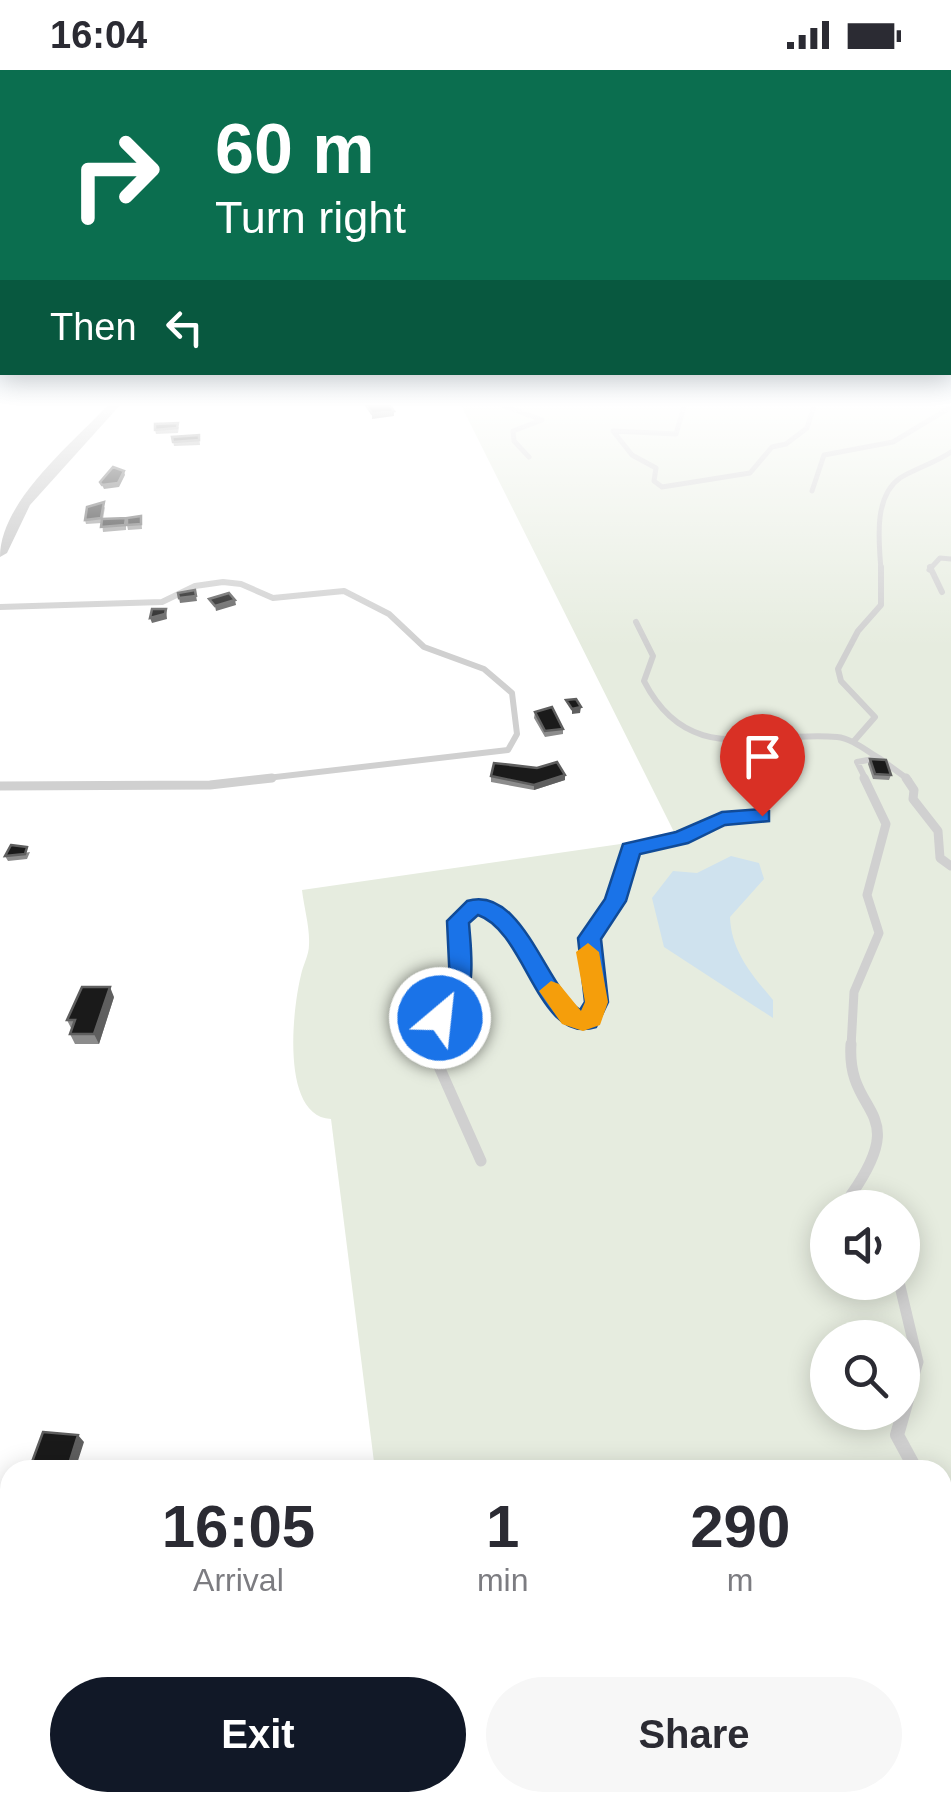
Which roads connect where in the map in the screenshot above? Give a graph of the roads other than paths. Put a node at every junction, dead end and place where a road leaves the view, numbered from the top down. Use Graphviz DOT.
graph roads {
  1 [pos="42,484"];
  2 [pos="814,484"];
  3 [pos="892,484"];
  4 [pos="812,492"];
  5 [pos="0,553"];
  6 [pos="951,559"];
  7 [pos="942,592"];
  8 [pos="0,607"];
  9 [pos="636,622"];
  10 [pos="854,741"];
  11 [pos="879,758"];
  12 [pos="0,786"];
  13 [pos="762,816"];
  14 [pos="951,866"];
  15 [pos="481,1161"];
  16 [pos="855,1190"];
  17 [pos="903,1300"];
  18 [pos="911,1460"];
  1 -- 5 [label="street"];
  2 -- 4 [label="lane"];
  3 -- 10 [label="lane"];
  6 -- 7 [label="lane"];
  8 -- 12 [label="lane"];
  9 -- 10 [label="lane"];
  10 -- 11 [label="lane"];
  11 -- 14 [label="lane"];
  11 -- 16 [label="lane"];
  13 -- 15 [label="lane"];
  17 -- 18 [label="lane"];
}
